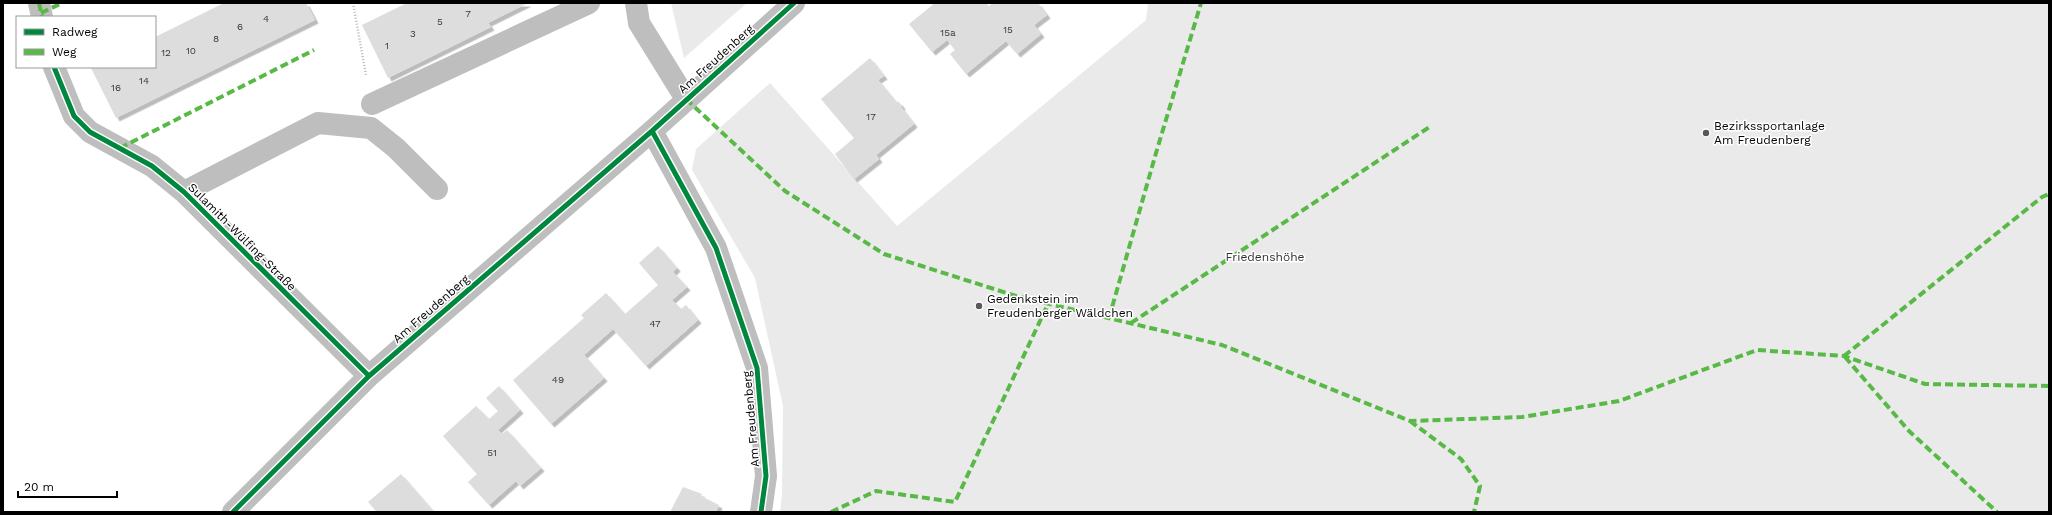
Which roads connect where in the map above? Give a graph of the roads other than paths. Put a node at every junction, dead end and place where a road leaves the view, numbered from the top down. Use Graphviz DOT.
graph roads {
  1 [pos="39,3"];
  2 [pos="589,3"];
  3 [pos="636,3"];
  4 [pos="794,3"];
  5 [pos="42,16"];
  6 [pos="54,68"];
  7 [pos="686,100"];
  8 [pos="372,104"];
  9 [pos="652,131"];
  10 [pos="437,189"];
  11 [pos="184,192"];
  12 [pos="369,376"];
  13 [pos="233,512"];
  14 [pos="761,512"];
  1 -- 5 [label="street"];
  2 -- 8 [label="street"];
  3 -- 7 [label="street"];
  4 -- 7 [label="street, Am Freudenberg"];
  6 -- 11 [label="street, Sulamith-Wülfing-Straße"];
  7 -- 9 [label="street, Am Freudenberg"];
  9 -- 12 [label="street, Am Freudenberg"];
  9 -- 14 [label="street, Am Freudenberg"];
  10 -- 11 [label="street"];
  11 -- 12 [label="street, Sulamith-Wülfing-Straße"];
  12 -- 13 [label="street, Am Freudenberg"];
}
